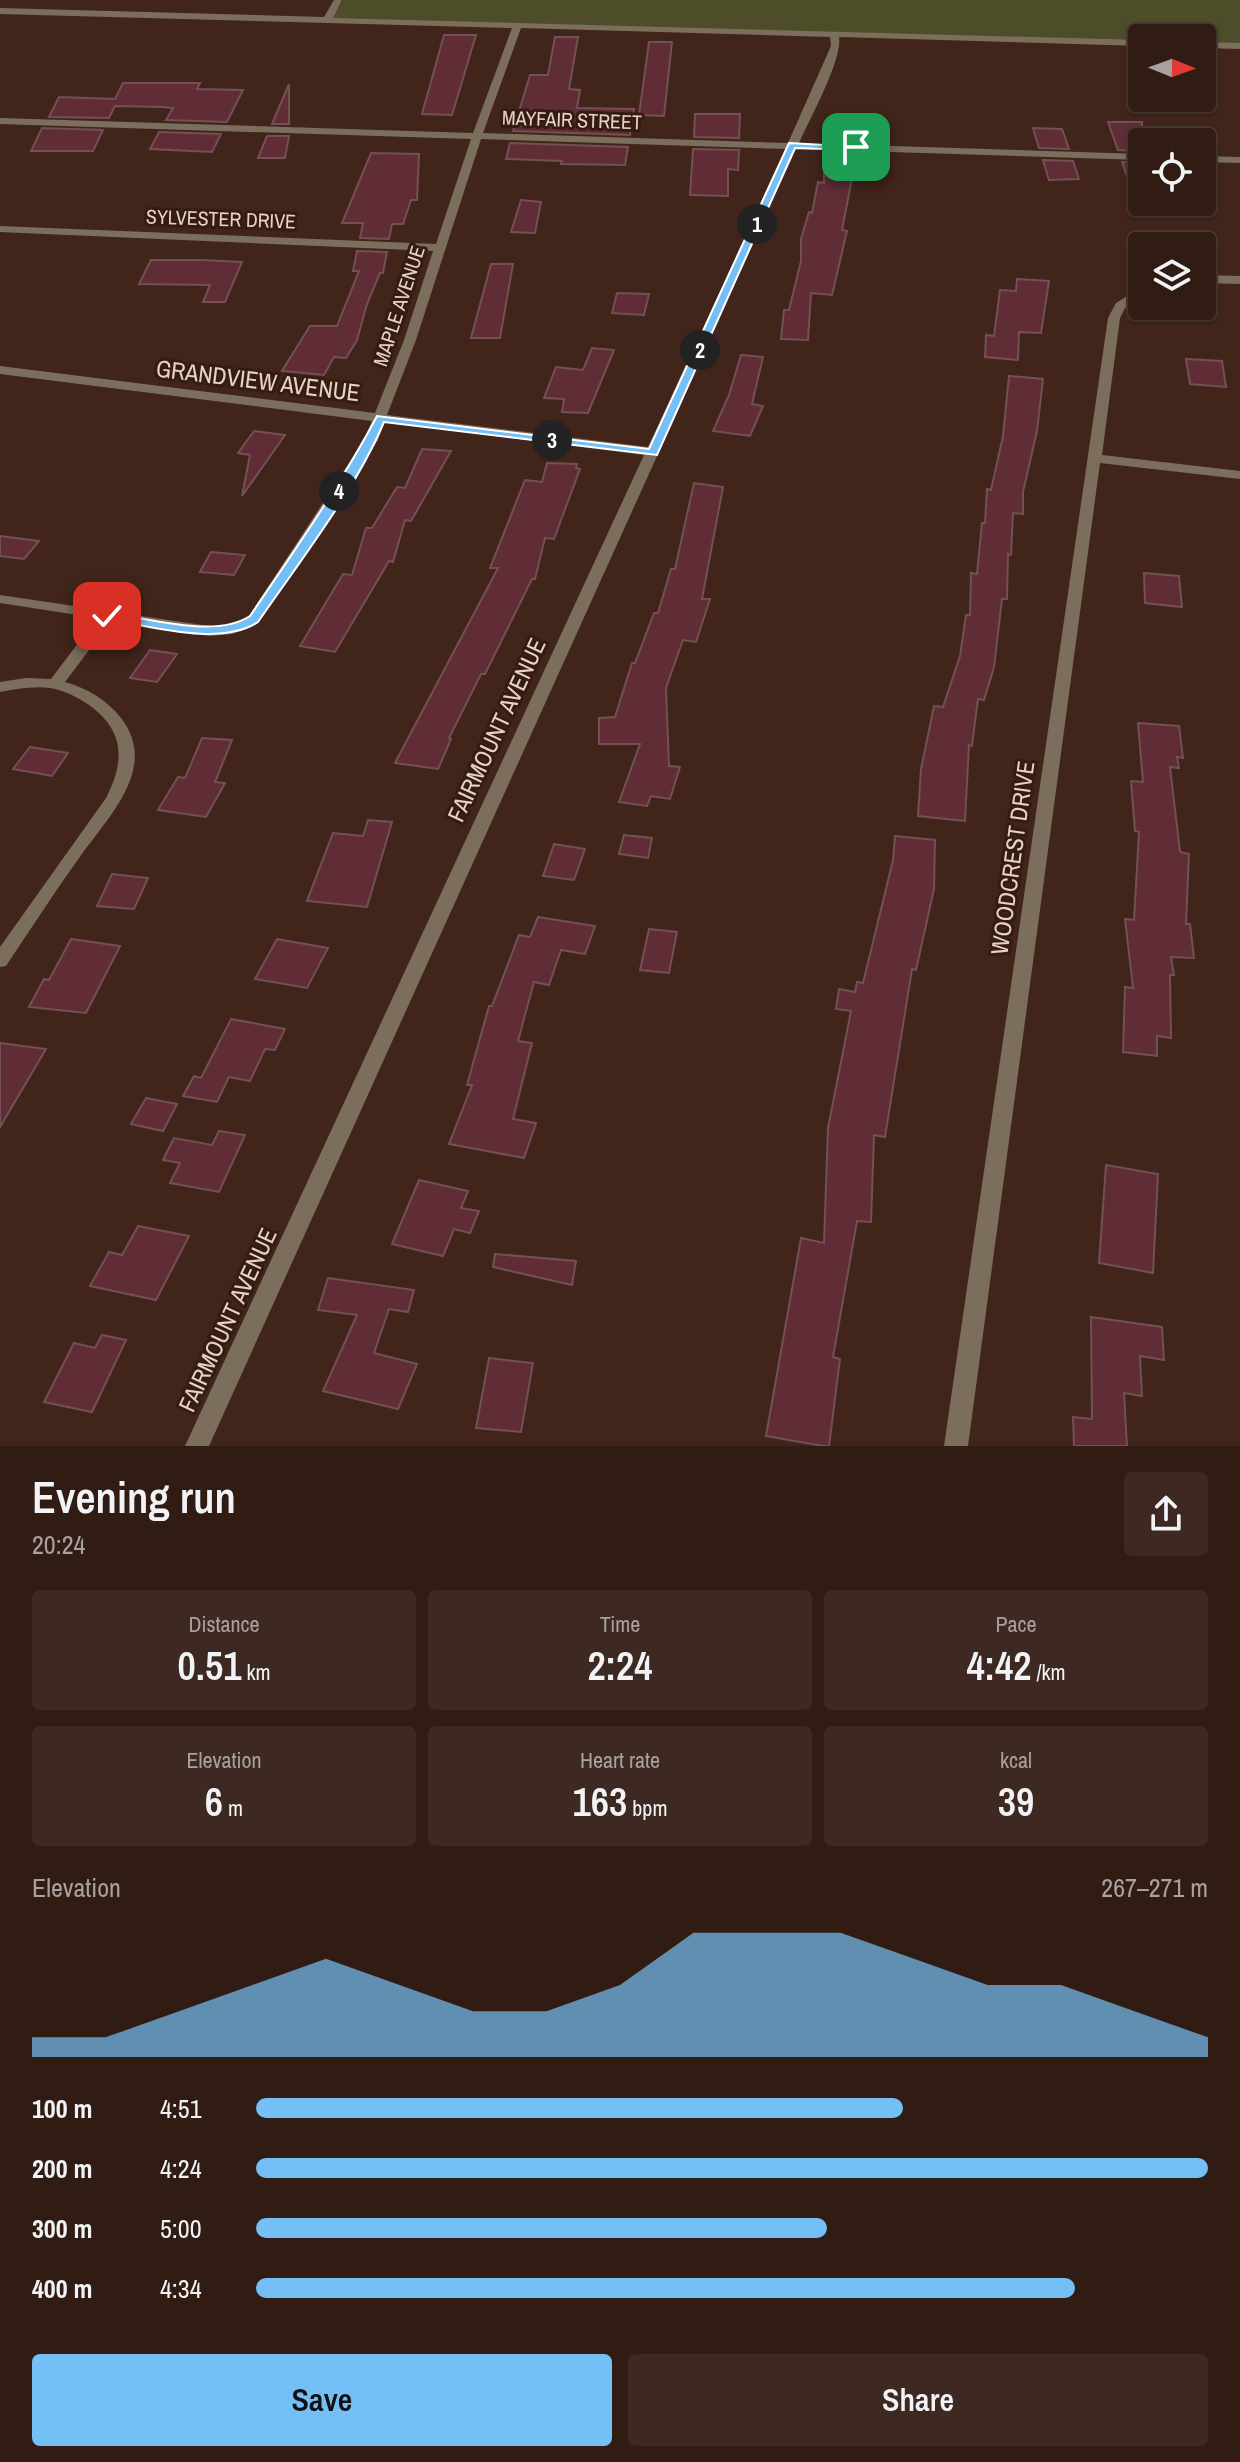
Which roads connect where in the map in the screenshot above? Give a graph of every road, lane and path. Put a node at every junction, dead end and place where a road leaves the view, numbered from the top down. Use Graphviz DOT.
graph roads {
  1 [pos="338,0"];
  2 [pos="0,11"];
  3 [pos="327,20"];
  4 [pos="518,25"];
  5 [pos="834,34"];
  6 [pos="1128,43"];
  7 [pos="1216,45"];
  8 [pos="1240,46"];
  9 [pos="0,121"];
  10 [pos="477,135"];
  11 [pos="792,145"];
  12 [pos="1128,157"];
  13 [pos="1216,159"];
  14 [pos="1240,160"];
  15 [pos="0,229"];
  16 [pos="439,248"];
  17 [pos="1216,279"];
  18 [pos="1240,280"];
  19 [pos="1128,301"];
  20 [pos="0,370"];
  21 [pos="381,418"];
  22 [pos="653,452"];
  23 [pos="1095,458"];
  24 [pos="1240,475"];
  25 [pos="0,599"];
  26 [pos="107,616"];
  27 [pos="56,683"];
  28 [pos="0,687"];
  29 [pos="0,961"];
  30 [pos="197,1446"];
  31 [pos="956,1446"];
  1 -- 3 [label="street"];
  2 -- 3 [label="street"];
  3 -- 4 [label="street"];
  4 -- 5 [label="street"];
  4 -- 10 [label="street, MAPLE AVENUE"];
  5 -- 6 [label="street"];
  5 -- 11 [label="street, FAIRMOUNT AVENUE"];
  7 -- 8 [label="street"];
  9 -- 10 [label="street, MAYFAIR STREET"];
  10 -- 11 [label="street, MAYFAIR STREET"];
  10 -- 16 [label="street, MAPLE AVENUE"];
  11 -- 12 [label="street, MAYFAIR STREET"];
  11 -- 22 [label="street, FAIRMOUNT AVENUE"];
  13 -- 14 [label="street"];
  15 -- 16 [label="street, SYLVESTER DRIVE"];
  16 -- 21 [label="street, MAPLE AVENUE"];
  17 -- 18 [label="street"];
  19 -- 23 [label="street, WOODCREST DRIVE"];
  20 -- 21 [label="street, GRANDVIEW AVENUE"];
  21 -- 22 [label="street, GRANDVIEW AVENUE"];
  21 -- 26 [label="street, MAPLE AVENUE"];
  22 -- 30 [label="street, FAIRMOUNT AVENUE"];
  23 -- 24 [label="street"];
  23 -- 31 [label="street, WOODCREST DRIVE"];
  25 -- 26 [label="street"];
  26 -- 27 [label="street"];
  27 -- 28 [label="street"];
  27 -- 29 [label="street"];
}
